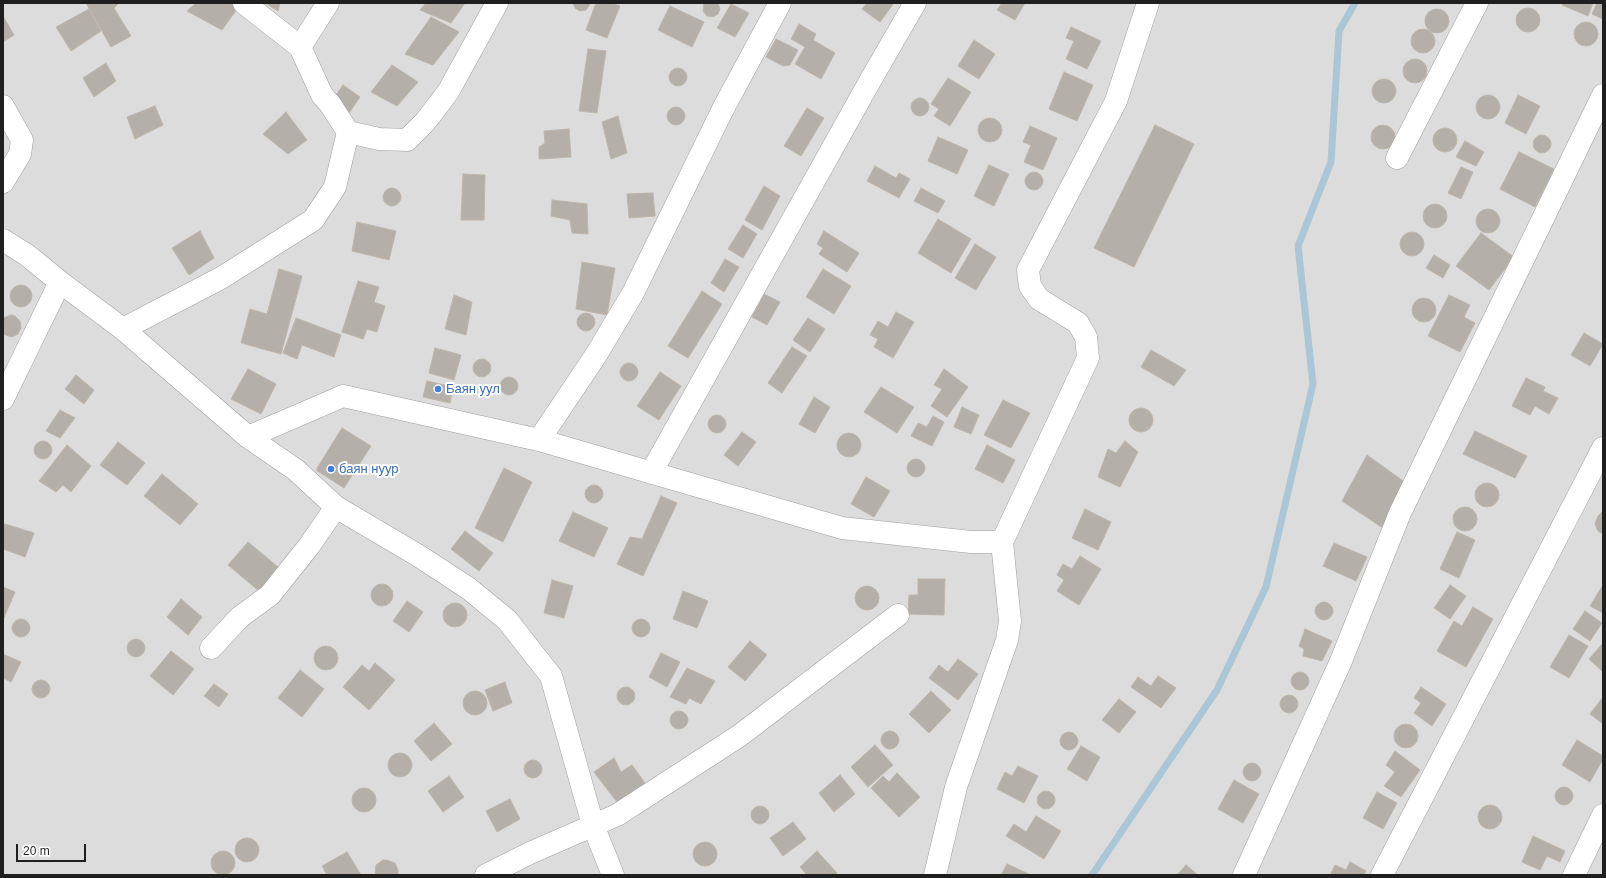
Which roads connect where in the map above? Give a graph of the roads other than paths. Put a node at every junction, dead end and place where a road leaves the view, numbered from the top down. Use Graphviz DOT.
graph roads {
  1 [pos="244,3"];
  2 [pos="328,3"];
  3 [pos="496,3"];
  4 [pos="780,3"];
  5 [pos="915,3"];
  6 [pos="1148,3"];
  7 [pos="1477,3"];
  8 [pos="300,47"];
  9 [pos="1603,95"];
  10 [pos="3,106"];
  11 [pos="348,132"];
  12 [pos="1397,158"];
  13 [pos="3,182"];
  14 [pos="3,240"];
  15 [pos="60,282"];
  16 [pos="123,330"];
  17 [pos="3,399"];
  18 [pos="248,437"];
  19 [pos="538,440"];
  20 [pos="1603,448"];
  21 [pos="651,473"];
  22 [pos="336,507"];
  23 [pos="1002,542"];
  24 [pos="898,614"];
  25 [pos="210,648"];
  26 [pos="1603,815"];
  27 [pos="594,825"];
  28 [pos="486,875"];
  29 [pos="613,875"];
  30 [pos="935,875"];
  31 [pos="1244,875"];
  32 [pos="1382,875"];
  33 [pos="1574,875"];
  1 -- 8 [label="street"];
  2 -- 8 [label="street"];
  3 -- 11 [label="street"];
  4 -- 19 [label="street"];
  5 -- 21 [label="street"];
  6 -- 23 [label="street"];
  7 -- 12 [label="street"];
  8 -- 11 [label="street"];
  9 -- 31 [label="street"];
  10 -- 13 [label="street"];
  11 -- 16 [label="street"];
  14 -- 15 [label="street"];
  15 -- 16 [label="street"];
  15 -- 17 [label="street"];
  16 -- 18 [label="street"];
  18 -- 19 [label="street"];
  18 -- 22 [label="street"];
  19 -- 21 [label="street"];
  20 -- 32 [label="street"];
  21 -- 23 [label="street"];
  22 -- 25 [label="street"];
  22 -- 27 [label="street"];
  23 -- 30 [label="street"];
  24 -- 27 [label="street"];
  26 -- 33 [label="street"];
  27 -- 28 [label="street"];
  27 -- 29 [label="street"];
}
